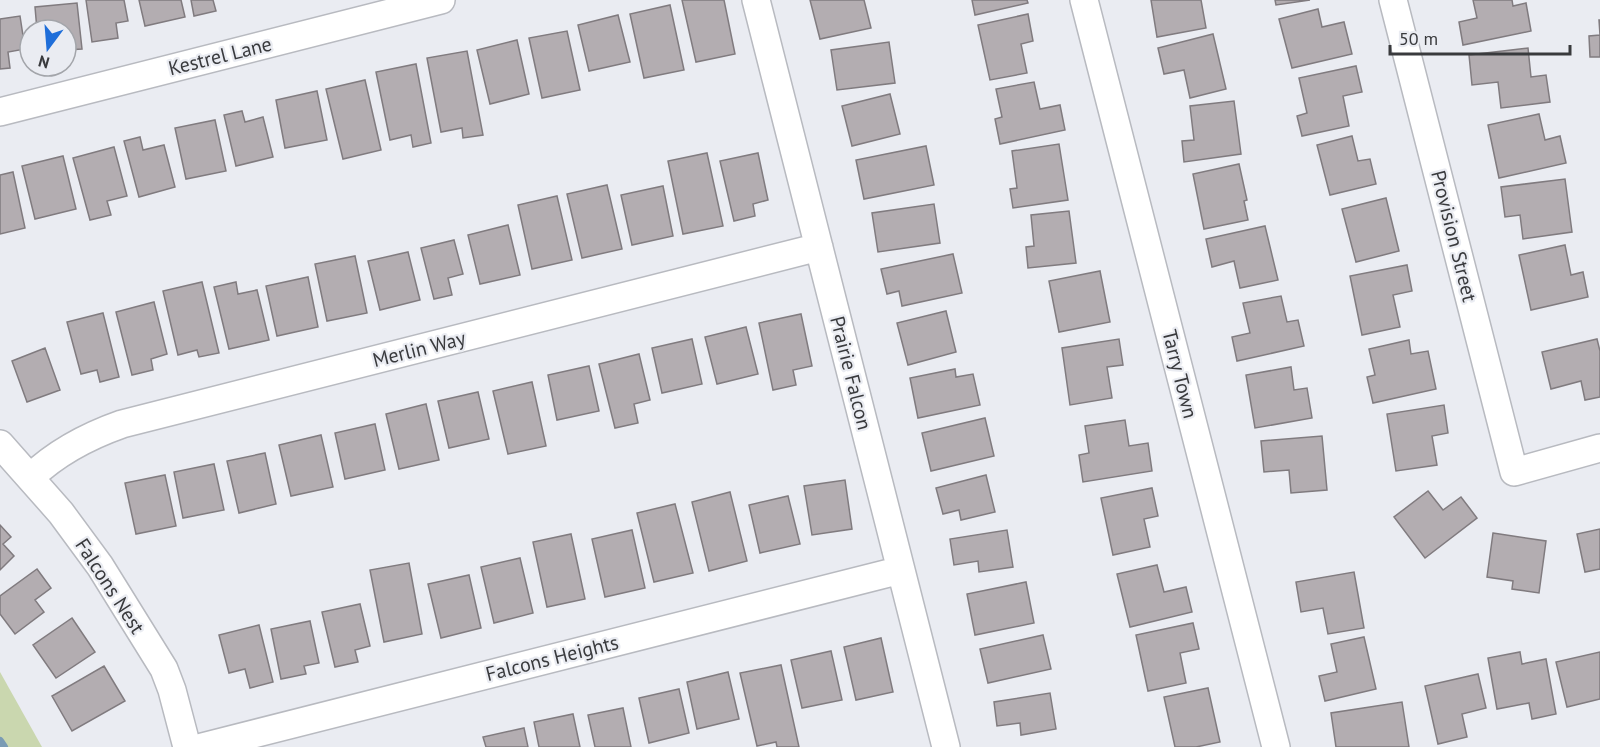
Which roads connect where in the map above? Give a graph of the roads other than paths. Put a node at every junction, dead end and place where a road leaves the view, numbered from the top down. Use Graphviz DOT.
graph roads {
  1 [pos="441,0"];
  2 [pos="756,0"];
  3 [pos="1084,0"];
  4 [pos="1394,0"];
  5 [pos="0,112"];
  6 [pos="819,248"];
  7 [pos="0,444"];
  8 [pos="1600,448"];
  9 [pos="31,477"];
  10 [pos="901,570"];
  11 [pos="187,747"];
  12 [pos="202,747"];
  13 [pos="946,747"];
  14 [pos="1276,747"];
  1 -- 5 [label="street, Kestrel Lane"];
  2 -- 6 [label="street, Prairie Falcon"];
  3 -- 14 [label="street, Tarry Town"];
  4 -- 8 [label="street, Provision Street"];
  6 -- 9 [label="street, Merlin Way"];
  6 -- 10 [label="street, Prairie Falcon"];
  7 -- 9 [label="street, Falcons Nest"];
  9 -- 11 [label="street, Falcons Nest"];
  10 -- 12 [label="street, Falcons Heights"];
  10 -- 13 [label="street, Prairie Falcon"];
}
